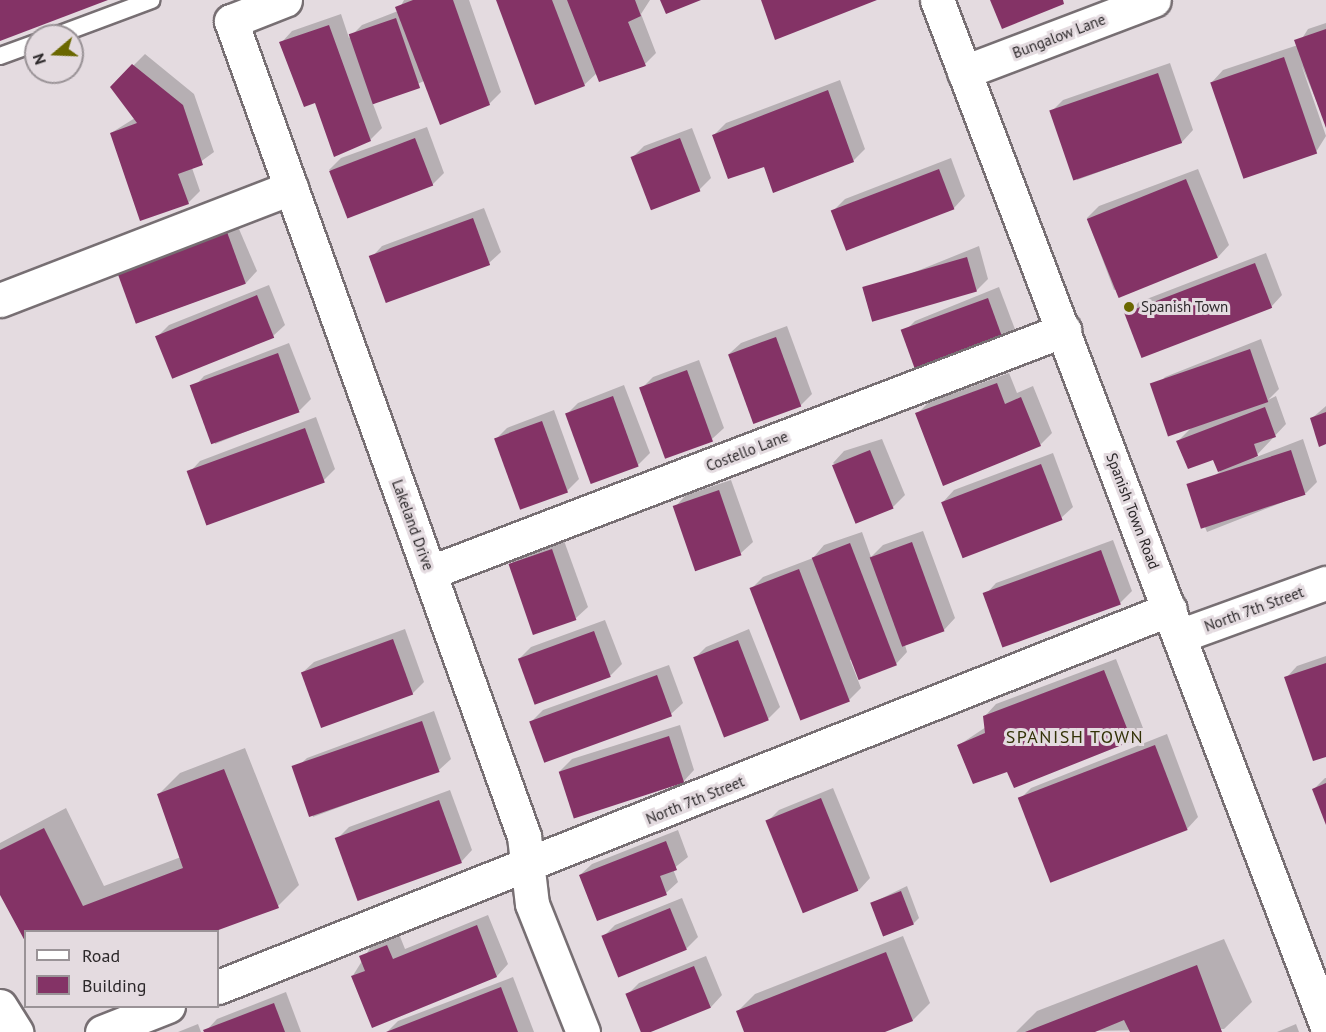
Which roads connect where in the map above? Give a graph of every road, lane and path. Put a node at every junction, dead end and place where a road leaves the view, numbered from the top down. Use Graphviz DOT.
graph roads {
  1 [pos="152,0"];
  2 [pos="285,0"];
  3 [pos="937,0"];
  4 [pos="1154,0"];
  5 [pos="84,25"];
  6 [pos="24,47"];
  7 [pos="0,56"];
  8 [pos="964,72"];
  9 [pos="291,188"];
  10 [pos="0,300"];
  11 [pos="1064,330"];
  12 [pos="430,572"];
  13 [pos="1326,583"];
  14 [pos="1176,622"];
  15 [pos="527,868"];
  16 [pos="219,987"];
  17 [pos="0,1006"];
  18 [pos="163,1008"];
  19 [pos="1326,1024"];
  20 [pos="16,1032"];
  21 [pos="102,1032"];
  22 [pos="582,1032"];
  1 -- 5 [label="lane"];
  2 -- 9 [label="street, Lakeland Drive"];
  3 -- 8 [label="street, Spanish Town Road"];
  4 -- 8 [label="street, Bungalow Lane"];
  6 -- 7 [label="lane"];
  8 -- 11 [label="street, Spanish Town Road"];
  9 -- 10 [label="street"];
  9 -- 12 [label="street, Lakeland Drive"];
  11 -- 12 [label="street, Costello Lane"];
  11 -- 14 [label="street, Spanish Town Road"];
  12 -- 15 [label="street, Lakeland Drive"];
  13 -- 14 [label="street, North 7th Street"];
  14 -- 15 [label="street, North 7th Street"];
  14 -- 19 [label="street, Spanish Town Road"];
  15 -- 16 [label="street, North 7th Street"];
  15 -- 22 [label="street, Lakeland Drive"];
  17 -- 20 [label="street"];
  18 -- 21 [label="street"];
}
